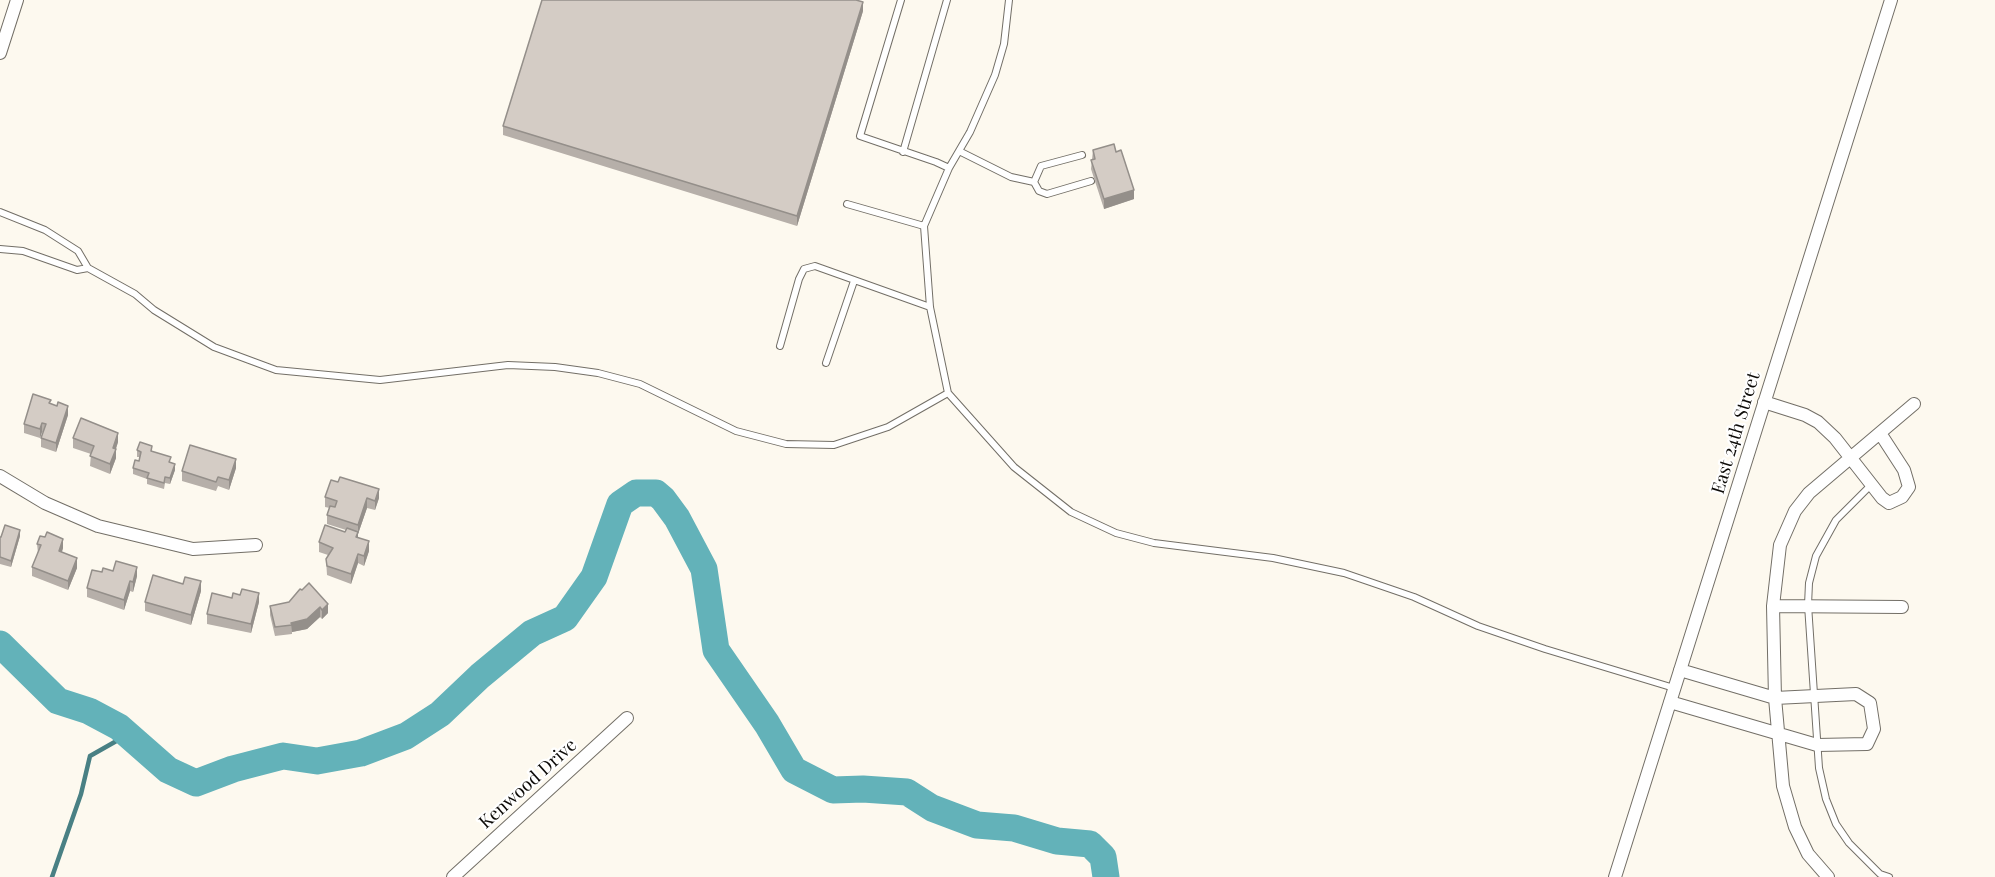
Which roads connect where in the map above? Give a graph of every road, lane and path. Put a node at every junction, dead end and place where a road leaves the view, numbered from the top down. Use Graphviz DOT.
graph roads {
  1 [pos="17,0"];
  2 [pos="902,0"];
  3 [pos="947,0"];
  4 [pos="1009,0"];
  5 [pos="1891,0"];
  6 [pos="0,53"];
  7 [pos="959,151"];
  8 [pos="903,152"];
  9 [pos="1082,155"];
  10 [pos="949,168"];
  11 [pos="1034,182"];
  12 [pos="1091,182"];
  13 [pos="847,204"];
  14 [pos="0,212"];
  15 [pos="924,226"];
  16 [pos="0,249"];
  17 [pos="88,268"];
  18 [pos="854,281"];
  19 [pos="930,307"];
  20 [pos="780,346"];
  21 [pos="826,363"];
  22 [pos="948,393"];
  23 [pos="1764,402"];
  24 [pos="1914,404"];
  25 [pos="1880,433"];
  26 [pos="1851,458"];
  27 [pos="0,476"];
  28 [pos="1871,484"];
  29 [pos="256,545"];
  30 [pos="1808,605"];
  31 [pos="1773,606"];
  32 [pos="1902,607"];
  33 [pos="1680,670"];
  34 [pos="1674,688"];
  35 [pos="1813,696"];
  36 [pos="1775,698"];
  37 [pos="1670,702"];
  38 [pos="627,718"];
  39 [pos="1778,735"];
  40 [pos="1817,745"];
  41 [pos="453,877"];
  42 [pos="1615,877"];
  43 [pos="1828,877"];
  44 [pos="1889,877"];
  1 -- 6 [label="street"];
  2 -- 8 [label="lane"];
  3 -- 8 [label="lane"];
  4 -- 7 [label="lane"];
  5 -- 23 [label="street, East 24th Street"];
  7 -- 10 [label="lane"];
  7 -- 11 [label="lane"];
  8 -- 10 [label="lane"];
  9 -- 11 [label="lane"];
  10 -- 15 [label="lane"];
  11 -- 12 [label="lane"];
  13 -- 15 [label="lane"];
  14 -- 17 [label="lane"];
  15 -- 19 [label="lane"];
  16 -- 17 [label="lane"];
  17 -- 22 [label="lane"];
  18 -- 19 [label="lane"];
  18 -- 20 [label="lane"];
  18 -- 21 [label="lane"];
  19 -- 22 [label="lane"];
  22 -- 34 [label="lane"];
  23 -- 26 [label="street"];
  23 -- 33 [label="street, East 24th Street"];
  24 -- 25 [label="street"];
  25 -- 26 [label="street"];
  25 -- 28 [label="street"];
  26 -- 28 [label="street"];
  26 -- 31 [label="street"];
  27 -- 29 [label="street"];
  28 -- 30 [label="lane"];
  30 -- 31 [label="street"];
  30 -- 32 [label="street"];
  30 -- 35 [label="lane"];
  31 -- 36 [label="street"];
  33 -- 34 [label="street, East 24th Street"];
  33 -- 36 [label="street"];
  34 -- 37 [label="street, East 24th Street"];
  35 -- 36 [label="street"];
  35 -- 40 [label="lane"];
  35 -- 40 [label="street"];
  36 -- 39 [label="street"];
  37 -- 39 [label="street"];
  37 -- 42 [label="street, East 24th Street"];
  38 -- 41 [label="street, Kenwood Drive"];
  39 -- 40 [label="street"];
  39 -- 43 [label="street"];
  40 -- 44 [label="lane"];
}
